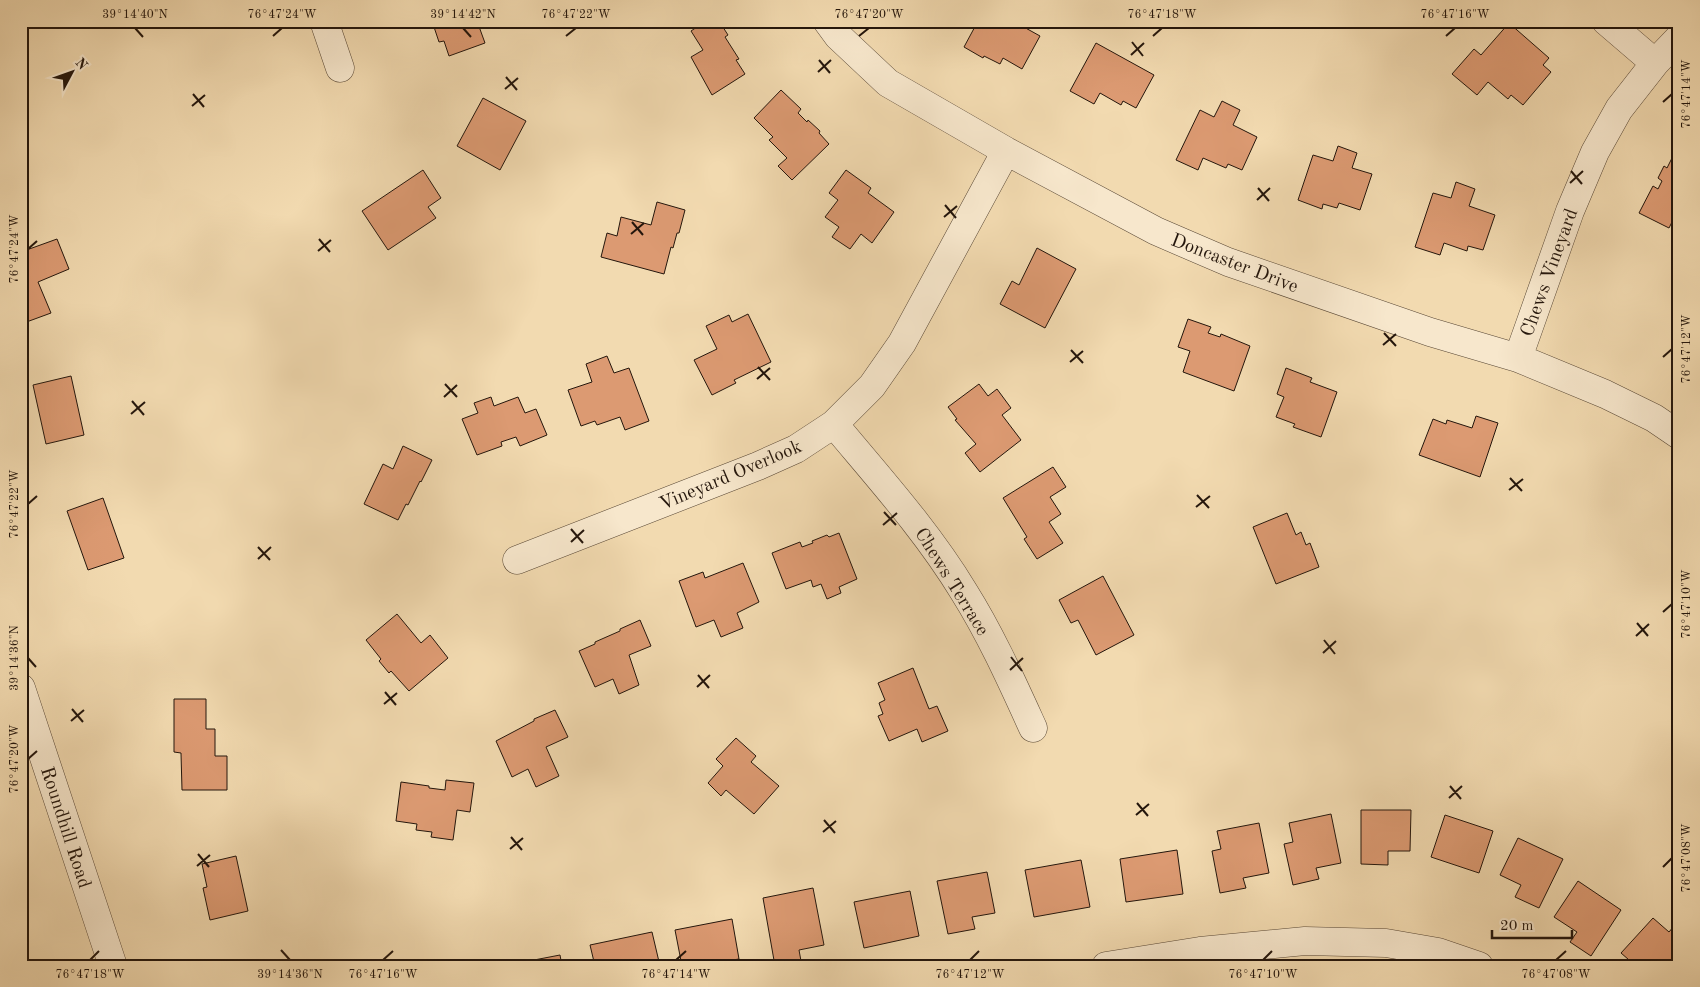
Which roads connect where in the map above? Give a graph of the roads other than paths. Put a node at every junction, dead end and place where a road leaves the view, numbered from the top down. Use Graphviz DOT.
graph roads {
  1 [pos="324,21"];
  2 [pos="827,21"];
  3 [pos="1606,21"];
  4 [pos="1679,38"];
  5 [pos="1655,63"];
  6 [pos="340,68"];
  7 [pos="1006,151"];
  8 [pos="1518,358"];
  9 [pos="834,424"];
  10 [pos="1679,435"];
  11 [pos="517,560"];
  12 [pos="21,688"];
  13 [pos="1033,728"];
  14 [pos="113,966"];
  15 [pos="1106,966"];
  16 [pos="1479,966"];
  1 -- 6 [label="street"];
  2 -- 7 [label="street, Doncaster Drive"];
  3 -- 5 [label="street"];
  4 -- 5 [label="street, Chews Vineyard"];
  5 -- 8 [label="street, Chews Vineyard"];
  7 -- 8 [label="street, Doncaster Drive"];
  7 -- 9 [label="street, Vineyard Overlook"];
  8 -- 10 [label="street, Doncaster Drive"];
  9 -- 11 [label="street, Vineyard Overlook"];
  9 -- 13 [label="street, Chews Terrace"];
  12 -- 14 [label="street, Roundhill Road"];
  15 -- 16 [label="street"];
}
